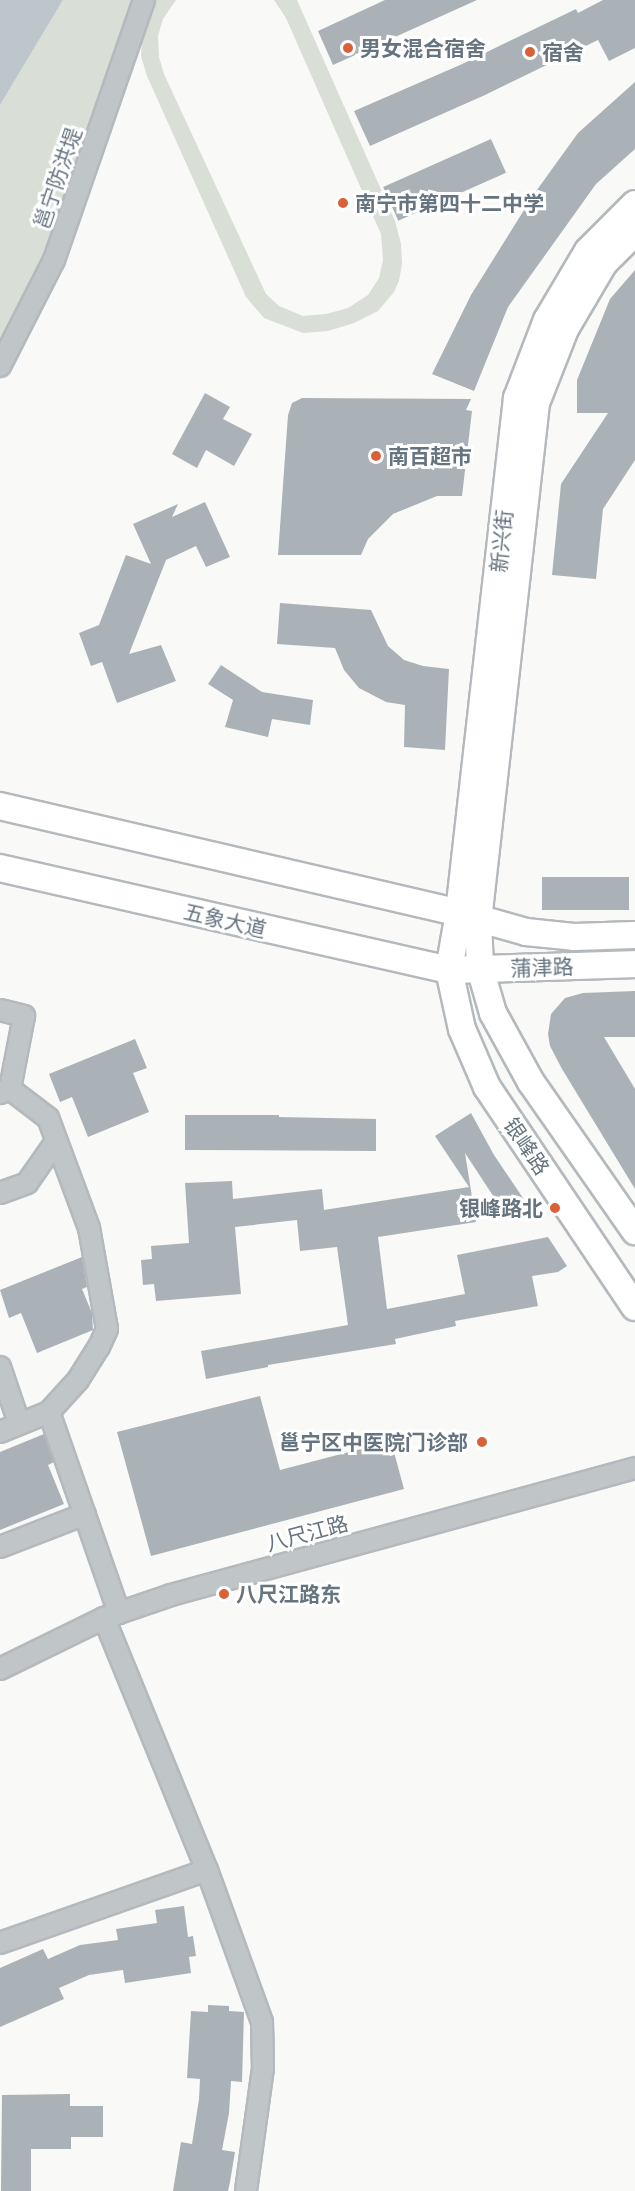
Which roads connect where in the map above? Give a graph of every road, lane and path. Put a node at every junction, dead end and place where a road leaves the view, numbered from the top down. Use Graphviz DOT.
graph roads {
  1 [pos="144,0"];
  2 [pos="635,204"];
  3 [pos="635,232"];
  4 [pos="0,366"];
  5 [pos="7,807"];
  6 [pos="1,868"];
  7 [pos="468,916"];
  8 [pos="635,935"];
  9 [pos="635,964"];
  10 [pos="480,968"];
  11 [pos="449,970"];
  12 [pos="0,1010"];
  13 [pos="5,1091"];
  14 [pos="55,1143"];
  15 [pos="0,1193"];
  16 [pos="635,1231"];
  17 [pos="635,1307"];
  18 [pos="0,1367"];
  19 [pos="49,1412"];
  20 [pos="19,1423"];
  21 [pos="0,1432"];
  22 [pos="635,1468"];
  23 [pos="85,1514"];
  24 [pos="0,1546"];
  25 [pos="112,1615"];
  26 [pos="0,1669"];
  27 [pos="207,1870"];
  28 [pos="0,1943"];
  29 [pos="246,2191"];
  1 -- 4 [label="street, 邕宁防洪堤"];
  2 -- 7 [label="main road, 新兴街"];
  3 -- 7 [label="main road, 新兴街"];
  5 -- 7 [label="main road"];
  6 -- 11 [label="main road, 五象大道"];
  7 -- 8 [label="main road, 蒲津路"];
  7 -- 10 [label="main road, 银峰路"];
  7 -- 11 [label="main road"];
  9 -- 10 [label="main road, 蒲津路"];
  10 -- 11 [label="main road, 蒲津路"];
  10 -- 16 [label="main road, 银峰路"];
  11 -- 17 [label="main road, 银峰路"];
  12 -- 13 [label="street"];
  13 -- 14 [label="street"];
  14 -- 15 [label="street"];
  14 -- 19 [label="street"];
  18 -- 20 [label="street"];
  19 -- 20 [label="street"];
  19 -- 23 [label="street"];
  20 -- 21 [label="street"];
  22 -- 25 [label="street, 八尺江路"];
  23 -- 24 [label="street"];
  23 -- 25 [label="street"];
  25 -- 26 [label="street, 八尺江路"];
  25 -- 27 [label="street"];
  27 -- 28 [label="street"];
  27 -- 29 [label="street"];
}
